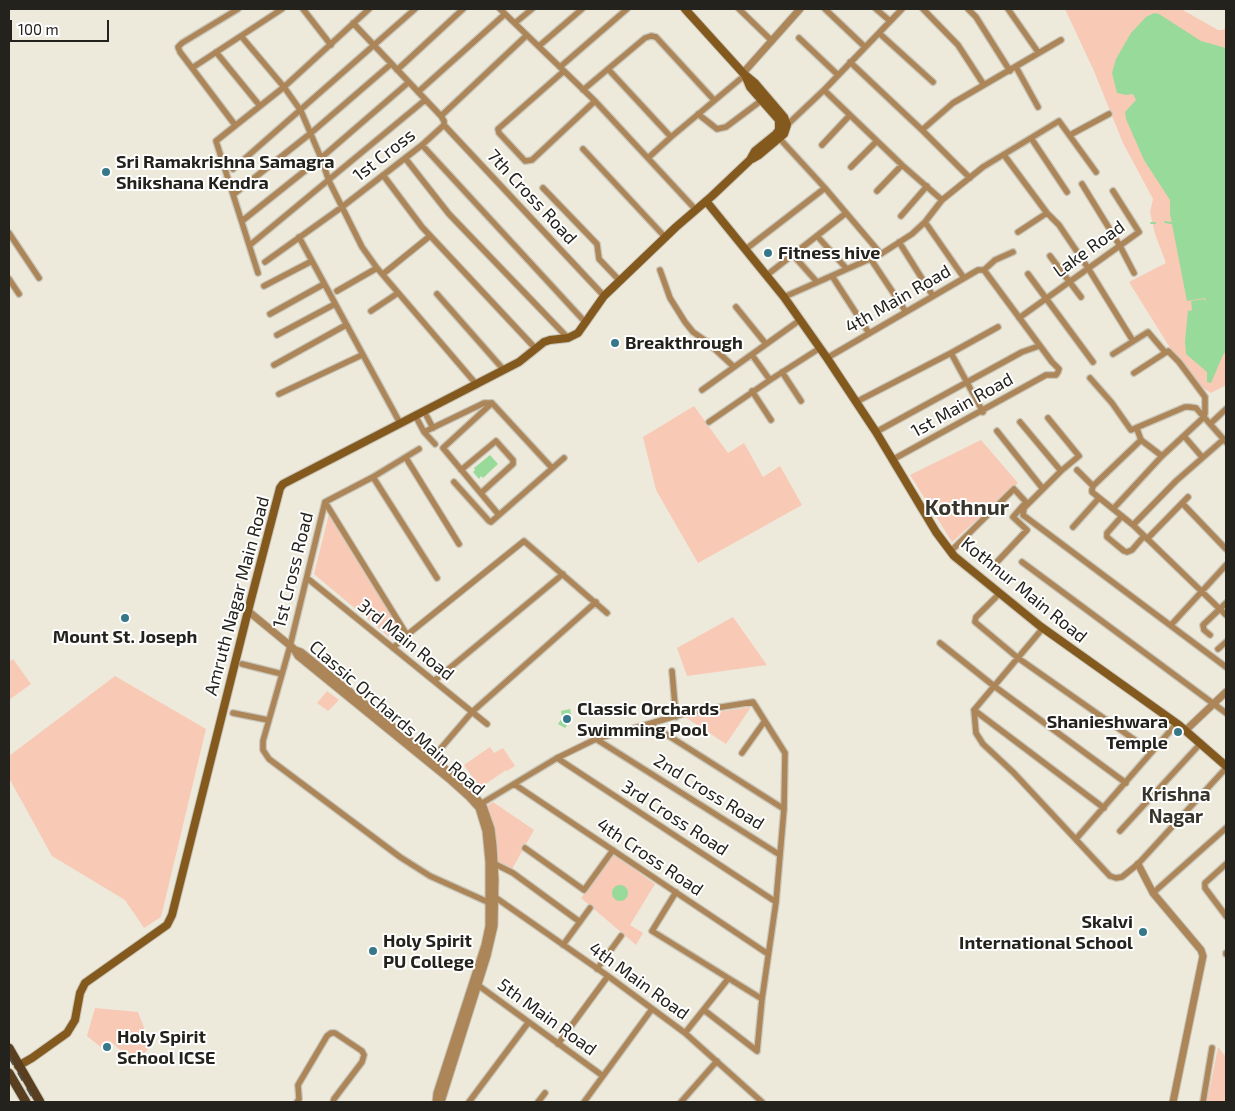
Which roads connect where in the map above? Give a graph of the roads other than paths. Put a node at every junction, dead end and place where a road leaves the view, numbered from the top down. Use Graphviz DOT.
graph roads {
  1 [pos="238,9"];
  2 [pos="282,9"];
  3 [pos="303,9"];
  4 [pos="369,9"];
  5 [pos="415,9"];
  6 [pos="463,9"];
  7 [pos="500,9"];
  8 [pos="532,9"];
  9 [pos="582,9"];
  10 [pos="628,9"];
  11 [pos="685,9"];
  12 [pos="739,9"];
  13 [pos="751,9"];
  14 [pos="800,9"];
  15 [pos="825,9"];
  16 [pos="876,9"];
  17 [pos="902,9"];
  18 [pos="923,9"];
  19 [pos="968,9"];
  20 [pos="1008,9"];
  21 [pos="506,14"];
  22 [pos="745,15"];
  23 [pos="890,21"];
  24 [pos="353,23"];
  25 [pos="515,23"];
  26 [pos="878,33"];
  27 [pos="527,34"];
  28 [pos="241,36"];
  29 [pos="799,38"];
  30 [pos="1062,40"];
  31 [pos="772,41"];
  32 [pos="331,45"];
  33 [pos="374,46"];
  34 [pos="539,46"];
  35 [pos="865,47"];
  36 [pos="216,52"];
  37 [pos="1038,52"];
  38 [pos="850,62"];
  39 [pos="391,64"];
  40 [pos="1016,67"];
  41 [pos="192,68"];
  42 [pos="562,69"];
  43 [pos="608,69"];
  44 [pos="397,70"];
  45 [pos="1010,71"];
  46 [pos="744,74"];
  47 [pos="838,75"];
  48 [pos="408,82"];
  49 [pos="933,82"];
  50 [pos="984,85"];
  51 [pos="284,87"];
  52 [pos="583,90"];
  53 [pos="824,90"];
  54 [pos="418,92"];
  55 [pos="426,100"];
  56 [pos="714,100"];
  57 [pos="762,100"];
  58 [pos="594,102"];
  59 [pos="260,106"];
  60 [pos="1038,107"];
  61 [pos="301,111"];
  62 [pos="698,114"];
  63 [pos="1109,114"];
  64 [pos="850,115"];
  65 [pos="441,116"];
  66 [pos="235,125"];
  67 [pos="444,125"];
  68 [pos="787,126"];
  69 [pos="922,130"];
  70 [pos="311,133"];
  71 [pos="1070,135"];
  72 [pos="671,136"];
  73 [pos="780,138"];
  74 [pos="1031,138"];
  75 [pos="877,140"];
  76 [pos="822,144"];
  77 [pos="422,145"];
  78 [pos="582,149"];
  79 [pos="1004,155"];
  80 [pos="321,158"];
  81 [pos="405,158"];
  82 [pos="648,158"];
  83 [pos="750,160"];
  84 [pos="902,165"];
  85 [pos="851,167"];
  86 [pos="233,169"];
  87 [pos="1096,172"];
  88 [pos="383,175"];
  89 [pos="970,178"];
  90 [pos="329,181"];
  91 [pos="1082,184"];
  92 [pos="927,186"];
  93 [pos="543,188"];
  94 [pos="825,188"];
  95 [pos="877,191"];
  96 [pos="1113,191"];
  97 [pos="1067,192"];
  98 [pos="234,194"];
  99 [pos="942,200"];
  100 [pos="706,201"];
  101 [pos="342,207"];
  102 [pos="696,210"];
  103 [pos="846,213"];
  104 [pos="1047,213"];
  105 [pos="901,216"];
  106 [pos="242,221"];
  107 [pos="925,222"];
  108 [pos="1018,232"];
  109 [pos="9,233"];
  110 [pos="299,236"];
  111 [pos="430,236"];
  112 [pos="817,236"];
  113 [pos="665,237"];
  114 [pos="899,242"];
  115 [pos="250,245"];
  116 [pos="1120,246"];
  117 [pos="746,249"];
  118 [pos="1013,252"];
  119 [pos="881,254"];
  120 [pos="793,255"];
  121 [pos="1050,256"];
  122 [pos="870,258"];
  123 [pos="312,261"];
  124 [pos="266,262"];
  125 [pos="377,268"];
  126 [pos="1088,268"];
  127 [pos="847,269"];
  128 [pos="660,270"];
  129 [pos="984,270"];
  130 [pos="258,273"];
  131 [pos="1134,273"];
  132 [pos="383,274"];
  133 [pos="1028,274"];
  134 [pos="767,275"];
  135 [pos="832,276"];
  136 [pos="39,278"];
  137 [pos="964,278"];
  138 [pos="9,279"];
  139 [pos="620,281"];
  140 [pos="1070,281"];
  141 [pos="817,282"];
  142 [pos="324,284"];
  143 [pos="264,286"];
  144 [pos="337,291"];
  145 [pos="398,293"];
  146 [pos="19,294"];
  147 [pos="437,294"];
  148 [pos="604,296"];
  149 [pos="933,296"];
  150 [pos="784,297"];
  151 [pos="1081,297"];
  152 [pos="1047,298"];
  153 [pos="335,304"];
  154 [pos="736,306"];
  155 [pos="371,311"];
  156 [pos="906,312"];
  157 [pos="270,314"];
  158 [pos="1018,318"];
  159 [pos="800,320"];
  160 [pos="586,323"];
  161 [pos="346,325"];
  162 [pos="998,327"];
  163 [pos="869,333"];
  164 [pos="277,335"];
  165 [pos="568,338"];
  166 [pos="1133,341"];
  167 [pos="766,344"];
  168 [pos="1039,346"];
  169 [pos="820,348"];
  170 [pos="536,349"];
  171 [pos="1165,352"];
  172 [pos="951,353"];
  173 [pos="362,354"];
  174 [pos="752,354"];
  175 [pos="1113,354"];
  176 [pos="827,358"];
  177 [pos="1093,362"];
  178 [pos="274,365"];
  179 [pos="734,367"];
  180 [pos="503,369"];
  181 [pos="782,372"];
  182 [pos="1134,373"];
  183 [pos="1090,378"];
  184 [pos="770,380"];
  185 [pos="966,382"];
  186 [pos="476,385"];
  187 [pos="702,390"];
  188 [pos="752,391"];
  189 [pos="279,394"];
  190 [pos="800,401"];
  191 [pos="856,402"];
  192 [pos="492,403"];
  193 [pos="1226,409"];
  194 [pos="424,411"];
  195 [pos="983,412"];
  196 [pos="1204,415"];
  197 [pos="415,416"];
  198 [pos="1048,418"];
  199 [pos="771,420"];
  200 [pos="709,422"];
  201 [pos="1020,422"];
  202 [pos="400,423"];
  203 [pos="1210,424"];
  204 [pos="433,428"];
  205 [pos="1137,429"];
  206 [pos="997,431"];
  207 [pos="424,432"];
  208 [pos="876,432"];
  209 [pos="1184,436"];
  210 [pos="1141,440"];
  211 [pos="1225,440"];
  212 [pos="435,444"];
  213 [pos="419,448"];
  214 [pos="1162,456"];
  215 [pos="1202,457"];
  216 [pos="406,458"];
  217 [pos="564,458"];
  218 [pos="892,460"];
  219 [pos="552,468"];
  220 [pos="461,470"];
  221 [pos="1076,470"];
  222 [pos="1061,472"];
  223 [pos="374,476"];
  224 [pos="454,482"];
  225 [pos="1094,486"];
  226 [pos="1043,489"];
  227 [pos="480,493"];
  228 [pos="1188,497"];
  229 [pos="1099,498"];
  230 [pos="325,502"];
  231 [pos="1182,503"];
  232 [pos="1113,509"];
  233 [pos="500,515"];
  234 [pos="1122,516"];
  235 [pos="1132,525"];
  236 [pos="1073,527"];
  237 [pos="1146,537"];
  238 [pos="460,544"];
  239 [pos="1226,549"];
  240 [pos="950,552"];
  241 [pos="998,562"];
  242 [pos="1022,562"];
  243 [pos="1226,565"];
  244 [pos="563,574"];
  245 [pos="307,578"];
  246 [pos="437,578"];
  247 [pos="1202,591"];
  248 [pos="1000,593"];
  249 [pos="596,602"];
  250 [pos="1226,603"];
  251 [pos="1220,610"];
  252 [pos="248,612"];
  253 [pos="607,613"];
  254 [pos="1226,615"];
  255 [pos="1171,626"];
  256 [pos="1043,628"];
  257 [pos="407,635"];
  258 [pos="1210,635"];
  259 [pos="1226,642"];
  260 [pos="940,643"];
  261 [pos="292,647"];
  262 [pos="393,648"];
  263 [pos="1218,649"];
  264 [pos="1018,658"];
  265 [pos="242,664"];
  266 [pos="1226,667"];
  267 [pos="672,671"];
  268 [pos="282,674"];
  269 [pos="434,681"];
  270 [pos="994,686"];
  271 [pos="1226,692"];
  272 [pos="1214,704"];
  273 [pos="974,710"];
  274 [pos="472,712"];
  275 [pos="1226,713"];
  276 [pos="232,714"];
  277 [pos="676,717"];
  278 [pos="268,720"];
  279 [pos="764,722"];
  280 [pos="1177,723"];
  281 [pos="487,724"];
  282 [pos="650,724"];
  283 [pos="1186,730"];
  284 [pos="596,739"];
  285 [pos="1201,743"];
  286 [pos="263,750"];
  287 [pos="1152,752"];
  288 [pos="742,753"];
  289 [pos="558,758"];
  290 [pos="430,761"];
  291 [pos="1226,767"];
  292 [pos="1126,783"];
  293 [pos="514,784"];
  294 [pos="479,805"];
  295 [pos="1104,808"];
  296 [pos="784,809"];
  297 [pos="1226,828"];
  298 [pos="1120,831"];
  299 [pos="1076,840"];
  300 [pos="525,848"];
  301 [pos="613,850"];
  302 [pos="780,855"];
  303 [pos="492,861"];
  304 [pos="1138,864"];
  305 [pos="1226,864"];
  306 [pos="676,892"];
  307 [pos="1153,893"];
  308 [pos="492,898"];
  309 [pos="776,902"];
  310 [pos="590,908"];
  311 [pos="1226,916"];
  312 [pos="580,922"];
  313 [pos="621,936"];
  314 [pos="563,945"];
  315 [pos="768,954"];
  316 [pos="598,969"];
  317 [pos="608,976"];
  318 [pos="728,979"];
  319 [pos="475,983"];
  320 [pos="762,999"];
  321 [pos="652,1009"];
  322 [pos="704,1010"];
  323 [pos="528,1023"];
  324 [pos="685,1033"];
  325 [pos="558,1044"];
  326 [pos="9,1048"];
  327 [pos="1212,1048"];
  328 [pos="717,1061"];
  329 [pos="18,1066"];
  330 [pos="9,1073"];
  331 [pos="603,1076"];
  332 [pos="545,1093"];
  333 [pos="26,1102"];
  334 [pos="40,1102"];
  335 [pos="297,1102"];
  336 [pos="333,1102"];
  337 [pos="436,1102"];
  338 [pos="441,1102"];
  339 [pos="470,1102"];
  340 [pos="538,1102"];
  341 [pos="584,1102"];
  342 [pos="681,1102"];
  343 [pos="762,1102"];
  344 [pos="1173,1102"];
  345 [pos="1203,1102"];
  1 -- 41 [label="street"];
  2 -- 28 [label="street"];
  3 -- 32 [label="street"];
  4 -- 24 [label="street"];
  5 -- 33 [label="street"];
  6 -- 44 [label="street"];
  7 -- 21 [label="street"];
  8 -- 25 [label="street"];
  9 -- 34 [label="street"];
  10 -- 42 [label="street"];
  11 -- 46 [label="main road, Amruth Nagar Main Road"];
  12 -- 22 [label="street"];
  13 -- 22 [label="street"];
  14 -- 31 [label="street"];
  15 -- 35 [label="street"];
  16 -- 23 [label="street"];
  17 -- 23 [label="street"];
  18 -- 50 [label="street"];
  19 -- 45 [label="street"];
  20 -- 37 [label="street"];
  21 -- 25 [label="street"];
  21 -- 54 [label="street"];
  22 -- 31 [label="street"];
  23 -- 26 [label="street"];
  24 -- 32 [label="street"];
  24 -- 33 [label="street"];
  25 -- 27 [label="street"];
  26 -- 35 [label="street"];
  26 -- 49 [label="street"];
  27 -- 34 [label="street"];
  27 -- 65 [label="street"];
  28 -- 36 [label="street"];
  28 -- 51 [label="street"];
  29 -- 47 [label="street"];
  30 -- 37 [label="street"];
  31 -- 46 [label="street"];
  32 -- 51 [label="street"];
  33 -- 39 [label="street"];
  33 -- 61 [label="street"];
  34 -- 42 [label="street"];
  35 -- 38 [label="street"];
  36 -- 41 [label="street"];
  36 -- 59 [label="street"];
  37 -- 40 [label="street"];
  38 -- 47 [label="street"];
  38 -- 69 [label="street"];
  39 -- 44 [label="street"];
  39 -- 70 [label="street"];
  40 -- 45 [label="street"];
  40 -- 60 [label="street"];
  41 -- 66 [label="street"];
  42 -- 52 [label="street"];
  42 -- 58 [label="street"];
  43 -- 52 [label="street"];
  43 -- 56 [label="street"];
  43 -- 72 [label="street"];
  44 -- 48 [label="street"];
  45 -- 50 [label="street"];
  46 -- 56 [label="street"];
  46 -- 57 [label="main road, Amruth Nagar Main Road"];
  46 -- 68 [label="main road, Amruth Nagar Main Road"];
  47 -- 53 [label="street"];
  48 -- 54 [label="street"];
  48 -- 80 [label="street"];
  50 -- 69 [label="street"];
  51 -- 59 [label="street"];
  51 -- 61 [label="street"];
  52 -- 58 [label="street"];
  53 -- 64 [label="street"];
  53 -- 68 [label="street"];
  54 -- 55 [label="street"];
  55 -- 65 [label="street"];
  55 -- 90 [label="street"];
  56 -- 62 [label="street"];
  57 -- 62 [label="street"];
  57 -- 83 [label="main road, Amruth Nagar Main Road"];
  58 -- 82 [label="street"];
  59 -- 66 [label="street"];
  61 -- 70 [label="street"];
  61 -- 86 [label="street"];
  62 -- 72 [label="street"];
  63 -- 71 [label="street"];
  64 -- 75 [label="street"];
  64 -- 76 [label="street"];
  65 -- 67 [label="street, 7th Cross Road"];
  66 -- 98 [label="street"];
  67 -- 77 [label="street, 1st Cross"];
  67 -- 148 [label="street, 7th Cross Road"];
  68 -- 73 [label="main road, Amruth Nagar Main Road"];
  69 -- 89 [label="street"];
  70 -- 80 [label="street"];
  70 -- 98 [label="street"];
  71 -- 74 [label="street"];
  71 -- 87 [label="street"];
  72 -- 82 [label="street"];
  73 -- 83 [label="main road, Amruth Nagar Main Road"];
  73 -- 94 [label="street"];
  74 -- 79 [label="street"];
  74 -- 97 [label="street"];
  75 -- 84 [label="street"];
  75 -- 85 [label="street"];
  77 -- 81 [label="street, 1st Cross"];
  77 -- 160 [label="street"];
  78 -- 113 [label="street"];
  79 -- 89 [label="street"];
  79 -- 104 [label="street"];
  80 -- 90 [label="street"];
  80 -- 106 [label="street"];
  81 -- 88 [label="street, 1st Cross"];
  81 -- 165 [label="street"];
  82 -- 102 [label="street"];
  83 -- 100 [label="main road, Amruth Nagar Main Road"];
  84 -- 92 [label="street"];
  84 -- 95 [label="street"];
  88 -- 101 [label="street, 1st Cross"];
  88 -- 111 [label="street"];
  89 -- 99 [label="street"];
  90 -- 101 [label="street"];
  90 -- 115 [label="street"];
  91 -- 116 [label="street"];
  92 -- 99 [label="street"];
  92 -- 105 [label="street"];
  93 -- 139 [label="street"];
  94 -- 103 [label="street"];
  94 -- 117 [label="street"];
  96 -- 116 [label="street, Lake Road"];
  98 -- 106 [label="street"];
  99 -- 107 [label="street"];
  100 -- 102 [label="main road, Amruth Nagar Main Road"];
  100 -- 117 [label="main road, Kothnur Main Road"];
  101 -- 110 [label="street"];
  101 -- 125 [label="street"];
  102 -- 113 [label="main road, Amruth Nagar Main Road"];
  103 -- 112 [label="street"];
  103 -- 119 [label="street"];
  104 -- 108 [label="street"];
  104 -- 126 [label="street"];
  106 -- 115 [label="street"];
  107 -- 114 [label="street"];
  107 -- 137 [label="street"];
  109 -- 136 [label="street"];
  110 -- 123 [label="street"];
  110 -- 124 [label="street"];
  111 -- 132 [label="street"];
  111 -- 170 [label="street"];
  112 -- 120 [label="street"];
  112 -- 127 [label="street"];
  113 -- 139 [label="main road, Amruth Nagar Main Road"];
  114 -- 119 [label="street"];
  114 -- 149 [label="street"];
  115 -- 130 [label="street"];
  116 -- 126 [label="street, Lake Road"];
  116 -- 131 [label="street"];
  117 -- 134 [label="main road, Kothnur Main Road"];
  118 -- 129 [label="street, 4th Main Road"];
  119 -- 122 [label="street"];
  120 -- 134 [label="street"];
  120 -- 141 [label="street"];
  121 -- 140 [label="street"];
  122 -- 127 [label="street"];
  122 -- 156 [label="street"];
  123 -- 142 [label="street"];
  123 -- 143 [label="street"];
  125 -- 132 [label="street"];
  125 -- 144 [label="street"];
  126 -- 140 [label="street, Lake Road"];
  126 -- 166 [label="street"];
  127 -- 135 [label="street"];
  128 -- 179 [label="street"];
  129 -- 137 [label="street, 4th Main Road"];
  129 -- 158 [label="street"];
  132 -- 145 [label="street"];
  133 -- 152 [label="street"];
  134 -- 150 [label="main road, Kothnur Main Road"];
  135 -- 141 [label="street"];
  135 -- 163 [label="street"];
  137 -- 149 [label="street, 4th Main Road"];
  138 -- 146 [label="street"];
  139 -- 148 [label="main road, Amruth Nagar Main Road"];
  140 -- 151 [label="street"];
  140 -- 152 [label="street, Lake Road"];
  141 -- 150 [label="street"];
  142 -- 153 [label="street"];
  142 -- 157 [label="street"];
  145 -- 155 [label="street"];
  145 -- 186 [label="street"];
  147 -- 180 [label="street"];
  148 -- 160 [label="main road, Amruth Nagar Main Road"];
  149 -- 156 [label="street, 4th Main Road"];
  150 -- 159 [label="main road, Kothnur Main Road"];
  152 -- 158 [label="street, Lake Road"];
  152 -- 177 [label="street"];
  153 -- 161 [label="street"];
  153 -- 164 [label="street"];
  154 -- 167 [label="street"];
  156 -- 163 [label="street, 4th Main Road"];
  158 -- 168 [label="street"];
  159 -- 167 [label="street"];
  159 -- 169 [label="main road, Kothnur Main Road"];
  160 -- 165 [label="main road, Amruth Nagar Main Road"];
  161 -- 173 [label="street"];
  161 -- 178 [label="street"];
  162 -- 172 [label="street"];
  163 -- 176 [label="street, 4th Main Road"];
  165 -- 170 [label="main road, Amruth Nagar Main Road"];
  166 -- 171 [label="street"];
  166 -- 175 [label="street"];
  167 -- 174 [label="street"];
  168 -- 185 [label="street"];
  168 -- 195 [label="street, 1st Main Road"];
  169 -- 176 [label="main road, Kothnur Main Road"];
  169 -- 181 [label="street"];
  170 -- 180 [label="main road, Amruth Nagar Main Road"];
  171 -- 182 [label="street"];
  171 -- 196 [label="street"];
  172 -- 185 [label="street"];
  172 -- 191 [label="street"];
  173 -- 189 [label="street"];
  173 -- 202 [label="street"];
  174 -- 179 [label="street"];
  174 -- 184 [label="street"];
  176 -- 191 [label="main road, Kothnur Main Road"];
  179 -- 187 [label="street"];
  180 -- 186 [label="main road, Amruth Nagar Main Road"];
  181 -- 184 [label="street"];
  181 -- 190 [label="street"];
  183 -- 205 [label="street"];
  184 -- 188 [label="street"];
  185 -- 195 [label="street"];
  185 -- 208 [label="street"];
  186 -- 194 [label="main road, Amruth Nagar Main Road"];
  188 -- 199 [label="street"];
  188 -- 200 [label="street"];
  191 -- 208 [label="main road, Kothnur Main Road"];
  192 -- 204 [label="street"];
  192 -- 219 [label="street"];
  192 -- 220 [label="street"];
  193 -- 203 [label="street"];
  194 -- 197 [label="main road, Amruth Nagar Main Road"];
  194 -- 204 [label="street"];
  195 -- 218 [label="street, 1st Main Road"];
  196 -- 203 [label="street"];
  196 -- 205 [label="street"];
  196 -- 209 [label="street"];
  197 -- 202 [label="main road, Amruth Nagar Main Road"];
  197 -- 207 [label="street"];
  198 -- 222 [label="street"];
  201 -- 222 [label="street"];
  202 -- 252 [label="main road, Amruth Nagar Main Road"];
  203 -- 211 [label="street"];
  204 -- 207 [label="street"];
  205 -- 210 [label="street"];
  206 -- 226 [label="street"];
  207 -- 212 [label="street"];
  208 -- 218 [label="main road, Kothnur Main Road"];
  209 -- 214 [label="street"];
  209 -- 215 [label="street"];
  210 -- 214 [label="street"];
  210 -- 225 [label="street"];
  211 -- 215 [label="street"];
  213 -- 216 [label="street, 1st Cross Road"];
  214 -- 232 [label="street"];
  215 -- 235 [label="street"];
  216 -- 223 [label="street, 1st Cross Road"];
  216 -- 238 [label="street"];
  217 -- 219 [label="street"];
  218 -- 240 [label="main road, Kothnur Main Road"];
  219 -- 233 [label="street"];
  220 -- 227 [label="street"];
  220 -- 227 [label="street"];
  221 -- 225 [label="street"];
  222 -- 226 [label="street"];
  223 -- 230 [label="street, 1st Cross Road"];
  223 -- 246 [label="street"];
  224 -- 233 [label="street"];
  225 -- 229 [label="street"];
  226 -- 255 [label="street"];
  227 -- 233 [label="street"];
  228 -- 231 [label="street"];
  229 -- 232 [label="street"];
  229 -- 236 [label="street"];
  230 -- 245 [label="street, 1st Cross Road"];
  230 -- 257 [label="street"];
  231 -- 237 [label="street"];
  231 -- 239 [label="street"];
  232 -- 234 [label="street"];
  234 -- 235 [label="street"];
  234 -- 237 [label="street"];
  235 -- 237 [label="street"];
  237 -- 247 [label="street"];
  240 -- 241 [label="street"];
  240 -- 248 [label="main road, Kothnur Main Road"];
  242 -- 272 [label="street"];
  243 -- 247 [label="street"];
  244 -- 249 [label="street"];
  244 -- 257 [label="street"];
  244 -- 269 [label="street"];
  245 -- 261 [label="street, 1st Cross Road"];
  245 -- 262 [label="street, 3rd Main Road"];
  247 -- 251 [label="street"];
  247 -- 255 [label="street"];
  248 -- 256 [label="main road, Kothnur Main Road"];
  248 -- 264 [label="street"];
  249 -- 253 [label="street"];
  249 -- 274 [label="street"];
  250 -- 251 [label="street"];
  251 -- 254 [label="street"];
  251 -- 258 [label="street"];
  252 -- 261 [label="street, Classic Orchards Main Road"];
  252 -- 329 [label="main road, Amruth Nagar Main Road"];
  255 -- 266 [label="street"];
  256 -- 264 [label="street"];
  256 -- 280 [label="main road, Kothnur Main Road"];
  257 -- 262 [label="street"];
  259 -- 263 [label="street"];
  260 -- 270 [label="street"];
  261 -- 268 [label="street, 1st Cross Road"];
  261 -- 290 [label="street, Classic Orchards Main Road"];
  262 -- 269 [label="street, 3rd Main Road"];
  264 -- 270 [label="street"];
  264 -- 287 [label="street"];
  265 -- 268 [label="street"];
  267 -- 277 [label="street"];
  268 -- 278 [label="street, 1st Cross Road"];
  269 -- 274 [label="street, 3rd Main Road"];
  270 -- 273 [label="street"];
  270 -- 292 [label="street"];
  271 -- 272 [label="street"];
  272 -- 275 [label="street"];
  272 -- 283 [label="street"];
  273 -- 295 [label="street"];
  273 -- 299 [label="street"];
  274 -- 281 [label="street, 3rd Main Road"];
  274 -- 290 [label="street"];
  276 -- 278 [label="street"];
  277 -- 279 [label="street"];
  277 -- 282 [label="street"];
  278 -- 286 [label="street, 1st Cross Road"];
  279 -- 288 [label="street"];
  279 -- 296 [label="street"];
  280 -- 283 [label="main road, Kothnur Main Road"];
  280 -- 287 [label="street"];
  282 -- 284 [label="street"];
  282 -- 296 [label="street"];
  283 -- 285 [label="main road, Kothnur Main Road"];
  284 -- 289 [label="street"];
  284 -- 302 [label="street, 2nd Cross Road"];
  285 -- 291 [label="main road, Kothnur Main Road"];
  285 -- 298 [label="street"];
  286 -- 308 [label="street, 4th Main Road"];
  287 -- 292 [label="street"];
  289 -- 293 [label="street"];
  289 -- 309 [label="street, 3rd Cross Road"];
  290 -- 294 [label="street, Classic Orchards Main Road"];
  291 -- 304 [label="street"];
  292 -- 295 [label="street"];
  293 -- 294 [label="street"];
  293 -- 301 [label="street, 4th Cross Road"];
  294 -- 303 [label="street, Classic Orchards Main Road"];
  295 -- 299 [label="street"];
  296 -- 302 [label="street"];
  297 -- 307 [label="street"];
  299 -- 304 [label="street"];
  300 -- 301 [label="street"];
  301 -- 306 [label="street, 4th Cross Road"];
  302 -- 309 [label="street"];
  303 -- 308 [label="street, Classic Orchards Main Road"];
  303 -- 312 [label="street"];
  304 -- 307 [label="street"];
  305 -- 311 [label="street"];
  306 -- 315 [label="street, 4th Cross Road"];
  306 -- 318 [label="street"];
  307 -- 344 [label="street"];
  308 -- 314 [label="street, 4th Main Road"];
  308 -- 319 [label="street, Classic Orchards Main Road"];
  309 -- 315 [label="street"];
  310 -- 312 [label="street"];
  312 -- 314 [label="street"];
  313 -- 316 [label="street"];
  314 -- 316 [label="street, 4th Main Road"];
  315 -- 320 [label="street"];
  316 -- 317 [label="street, 4th Main Road"];
  317 -- 321 [label="street, 4th Main Road"];
  317 -- 325 [label="street"];
  318 -- 320 [label="street"];
  318 -- 322 [label="street"];
  319 -- 323 [label="street, 5th Main Road"];
  319 -- 337 [label="street, Classic Orchards Main Road"];
  319 -- 338 [label="street, Classic Orchards Main Road"];
  320 -- 322 [label="street"];
  321 -- 324 [label="street, 4th Main Road"];
  321 -- 331 [label="street"];
  322 -- 324 [label="street"];
  323 -- 325 [label="street, 5th Main Road"];
  323 -- 339 [label="street"];
  324 -- 328 [label="street, 4th Main Road"];
  325 -- 331 [label="street, 5th Main Road"];
  326 -- 329 [label="main road"];
  327 -- 345 [label="street"];
  328 -- 342 [label="street"];
  328 -- 343 [label="street, 4th Main Road"];
  329 -- 334 [label="main road"];
  330 -- 333 [label="main road"];
  331 -- 341 [label="street"];
  332 -- 340 [label="street"];
  335 -- 336 [label="street"];
}
